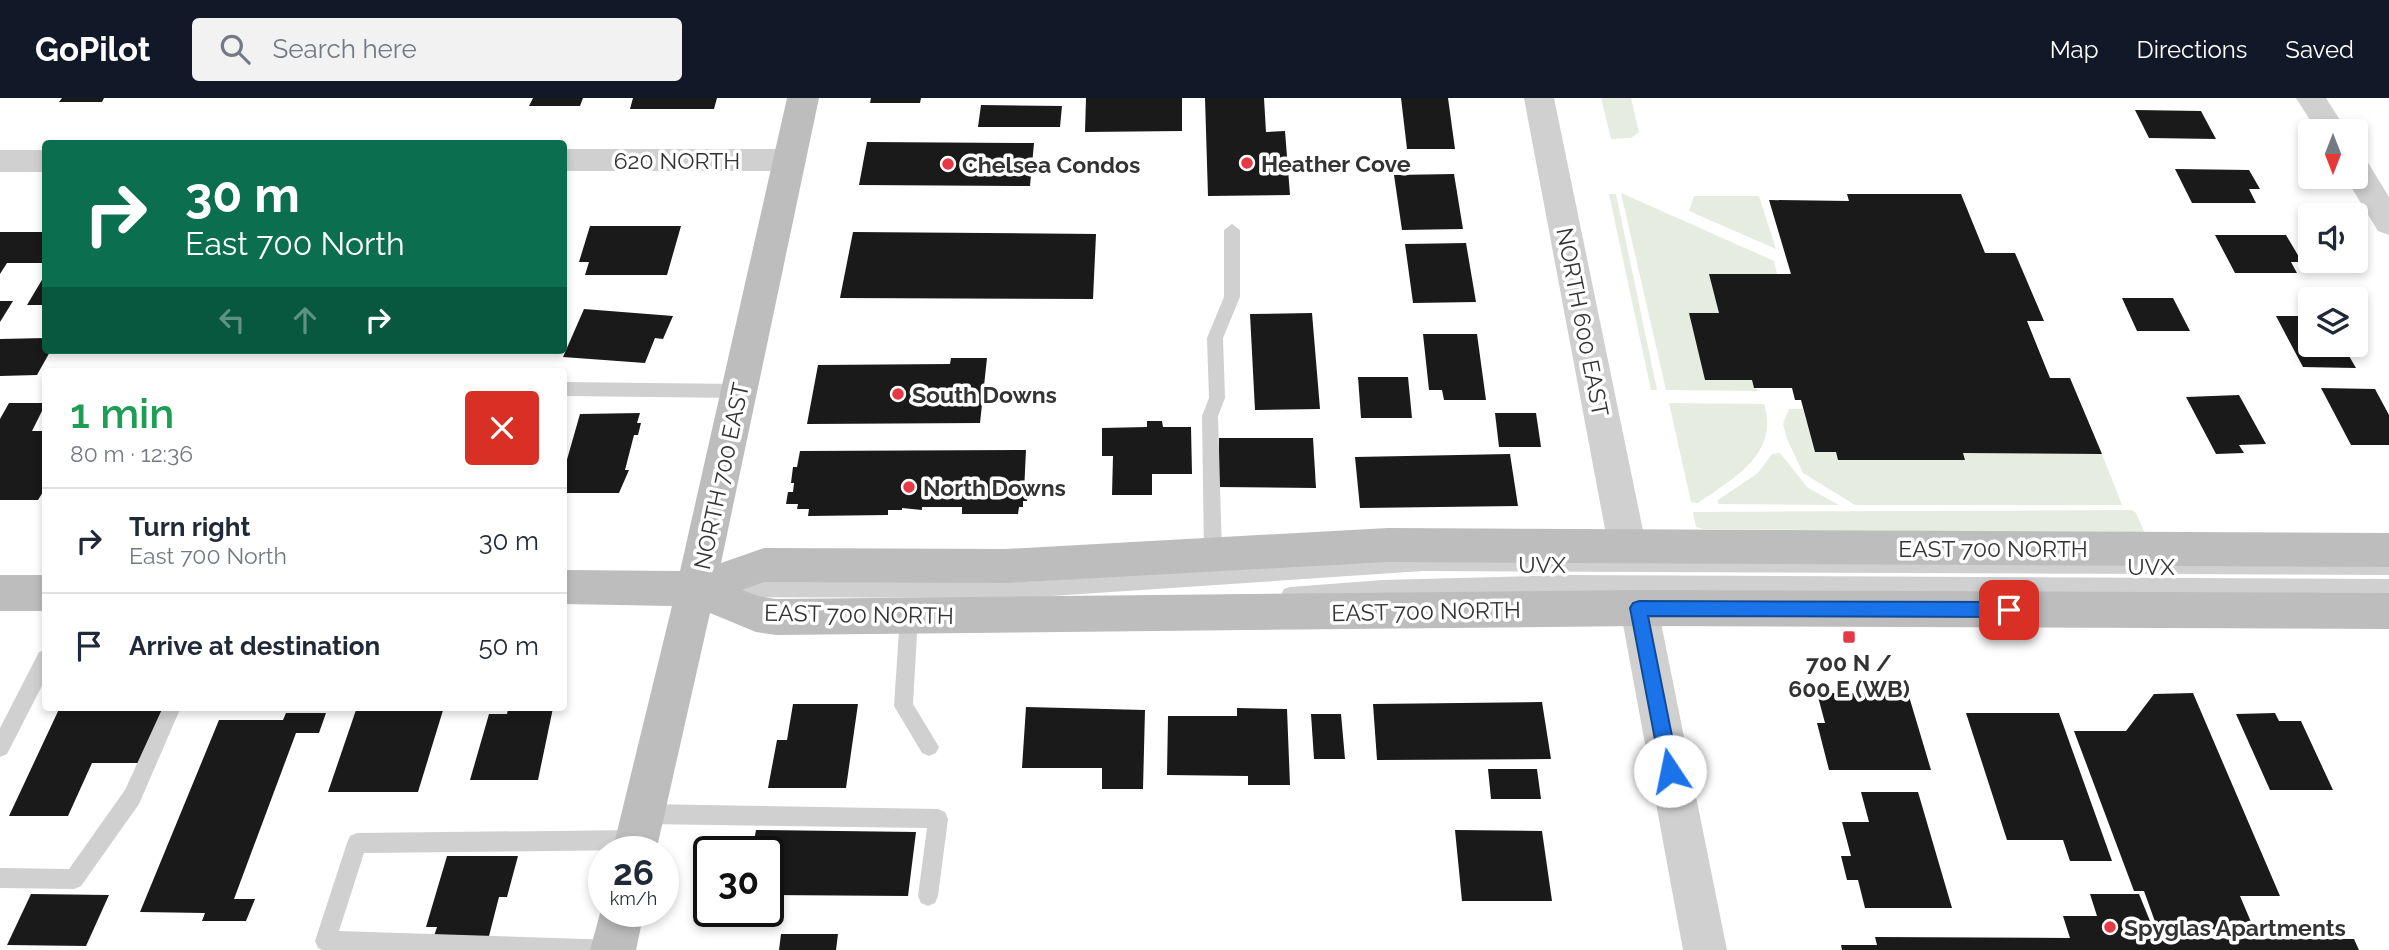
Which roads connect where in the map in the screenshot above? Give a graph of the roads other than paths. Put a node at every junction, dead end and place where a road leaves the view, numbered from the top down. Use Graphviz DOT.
graph roads {
  1 [pos="803,98"];
  2 [pos="1539,98"];
  3 [pos="2311,98"];
  4 [pos="2324,119"];
  5 [pos="567,160"];
  6 [pos="790,160"];
  7 [pos="0,161"];
  8 [pos="42,161"];
  9 [pos="2368,189"];
  10 [pos="2389,223"];
  11 [pos="1232,230"];
  12 [pos="567,389"];
  13 [pos="739,391"];
  14 [pos="1627,545"];
  15 [pos="2389,550"];
  16 [pos="1213,554"];
  17 [pos="2389,567"];
  18 [pos="567,587"];
  19 [pos="2389,587"];
  20 [pos="696,589"];
  21 [pos="0,593"];
  22 [pos="42,593"];
  23 [pos="1639,608"];
  24 [pos="2389,611"];
  25 [pos="1133,614"];
  26 [pos="909,616"];
  27 [pos="42,665"];
  28 [pos="170,711"];
  29 [pos="929,747"];
  30 [pos="0,748"];
  31 [pos="638,835"];
  32 [pos="0,878"];
  33 [pos="928,896"];
  34 [pos="618,927"];
  35 [pos="613,950"];
  36 [pos="1705,950"];
  1 -- 6 [label="main road, NORTH 700 EAST"];
  2 -- 14 [label="street, NORTH 600 EAST"];
  3 -- 4 [label="street"];
  5 -- 6 [label="street, 620 NORTH"];
  6 -- 13 [label="main road, NORTH 700 EAST"];
  7 -- 8 [label="street"];
  9 -- 10 [label="street"];
  11 -- 16 [label="lane"];
  12 -- 13 [label="lane"];
  13 -- 20 [label="main road, NORTH 700 EAST"];
  14 -- 15 [label="main road, EAST 700 NORTH"];
  14 -- 16 [label="main road, EAST 700 NORTH"];
  16 -- 20 [label="main road, EAST 700 NORTH"];
  17 -- 20 [label="lane, UVX"];
  18 -- 20 [label="main road"];
  19 -- 25 [label="lane, UVX"];
  20 -- 26 [label="main road, EAST 700 NORTH"];
  20 -- 31 [label="main road, NORTH 700 EAST"];
  21 -- 22 [label="main road"];
  23 -- 24 [label="main road, EAST 700 NORTH"];
  23 -- 25 [label="main road, EAST 700 NORTH"];
  23 -- 36 [label="street"];
  25 -- 26 [label="main road, EAST 700 NORTH"];
  26 -- 29 [label="lane"];
  27 -- 30 [label="lane"];
  28 -- 32 [label="lane"];
  31 -- 33 [label="lane"];
  31 -- 35 [label="lane"];
  34 -- 35 [label="main road"];
}
